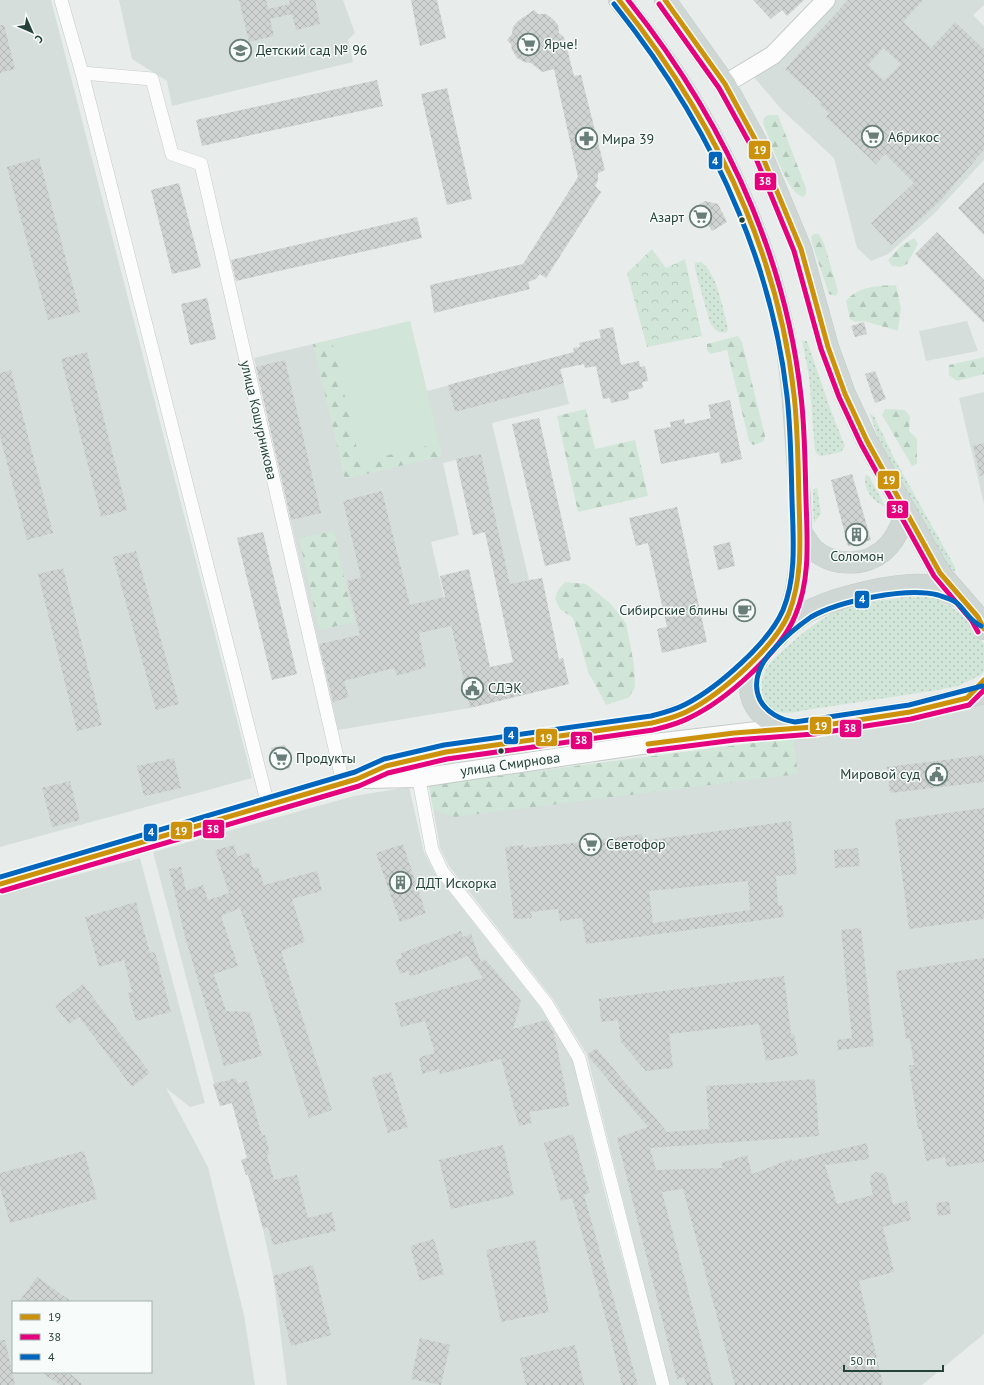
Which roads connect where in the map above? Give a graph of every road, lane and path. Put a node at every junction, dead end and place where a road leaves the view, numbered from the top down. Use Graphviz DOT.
graph roads {
  1 [pos="61,0"];
  2 [pos="619,0"];
  3 [pos="665,0"];
  4 [pos="826,0"];
  5 [pos="82,73"];
  6 [pos="725,84"];
  7 [pos="906,512"];
  8 [pos="800,530"];
  9 [pos="962,598"];
  10 [pos="982,622"];
  11 [pos="778,636"];
  12 [pos="756,660"];
  13 [pos="984,680"];
  14 [pos="975,695"];
  15 [pos="782,728"];
  16 [pos="415,758"];
  17 [pos="419,778"];
  18 [pos="350,781"];
  19 [pos="268,805"];
  20 [pos="0,884"];
  21 [pos="663,1385"];
  1 -- 5 [label="street"];
  2 -- 8 [label="main road"];
  3 -- 6 [label="main road"];
  4 -- 6 [label="main road"];
  5 -- 18 [label="street, улица Кошурникова"];
  5 -- 19 [label="street"];
  6 -- 7 [label="main road"];
  7 -- 8 [label="main road"];
  7 -- 9 [label="main road"];
  8 -- 11 [label="main road"];
  9 -- 10 [label="main road"];
  9 -- 11 [label="main road"];
  11 -- 12 [label="main road"];
  12 -- 15 [label="main road"];
  12 -- 16 [label="main road, улица Смирнова"];
  13 -- 14 [label="main road"];
  14 -- 15 [label="main road"];
  15 -- 17 [label="main road, улица Смирнова"];
  16 -- 17 [label="street"];
  16 -- 18 [label="main road, улица Смирнова"];
  17 -- 18 [label="main road, улица Смирнова"];
  17 -- 21 [label="street"];
  18 -- 19 [label="main road, улица Смирнова"];
  19 -- 20 [label="main road, улица Смирнова"];
}
